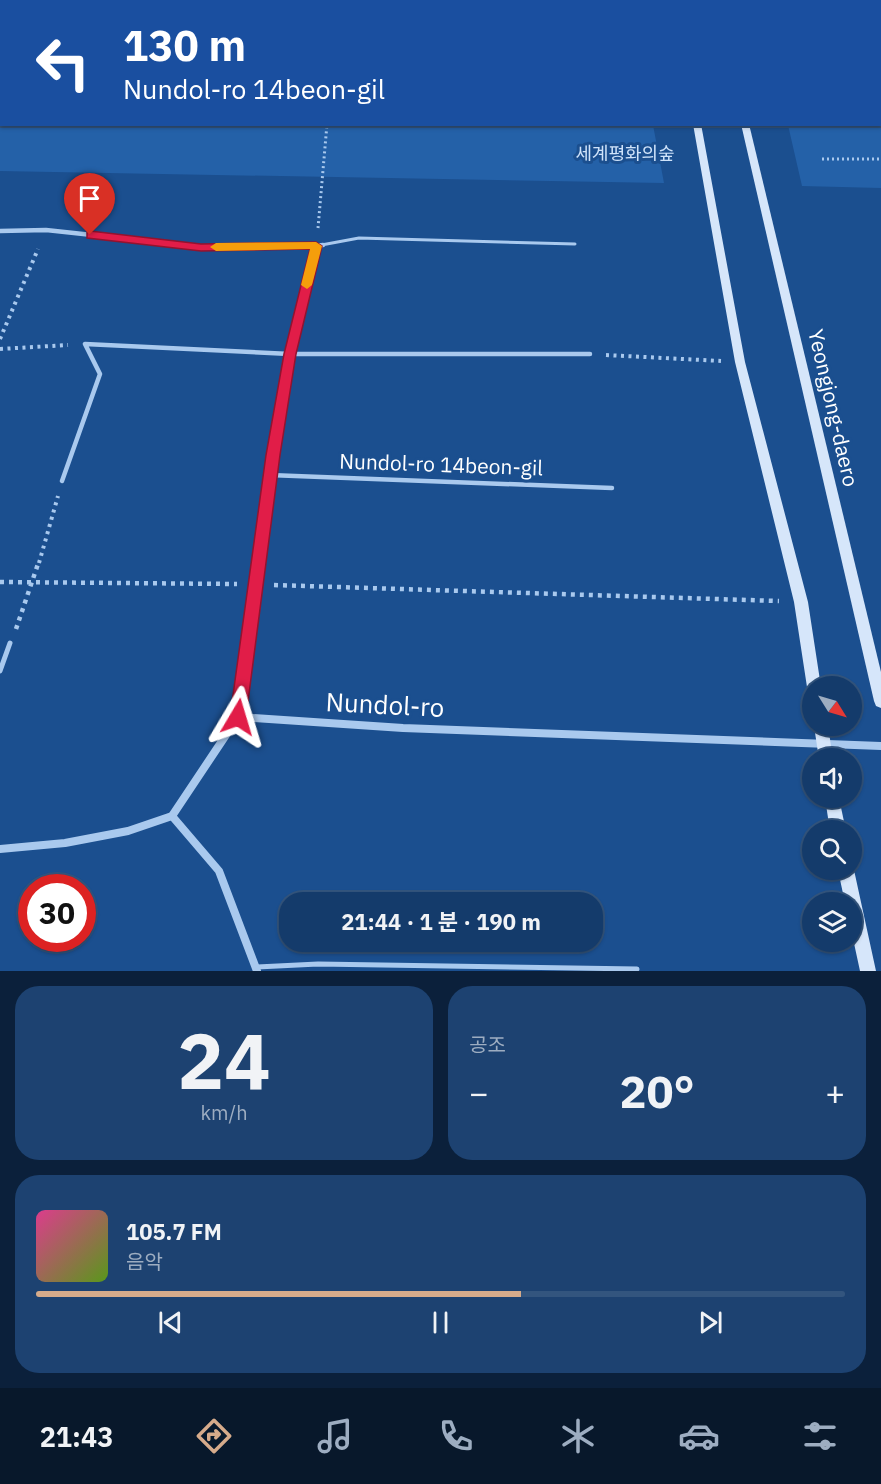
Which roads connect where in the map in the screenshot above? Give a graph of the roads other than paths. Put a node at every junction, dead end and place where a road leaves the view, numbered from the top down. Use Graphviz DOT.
graph roads {
  1 [pos="697,126"];
  2 [pos="745,126"];
  3 [pos="0,231"];
  4 [pos="575,244"];
  5 [pos="316,246"];
  6 [pos="290,354"];
  7 [pos="590,354"];
  8 [pos="270,476"];
  9 [pos="62,481"];
  10 [pos="612,488"];
  11 [pos="10,643"];
  12 [pos="0,671"];
  13 [pos="812,676"];
  14 [pos="881,701"];
  15 [pos="238,717"];
  16 [pos="881,746"];
  17 [pos="862,748"];
  18 [pos="802,751"];
  19 [pos="172,816"];
  20 [pos="0,849"];
  21 [pos="848,880"];
  22 [pos="257,969"];
  23 [pos="637,969"];
  24 [pos="868,971"];
  1 -- 13 [label="main road"];
  2 -- 14 [label="main road, Yeongjong-daero"];
  3 -- 5 [label="street"];
  4 -- 5 [label="lane"];
  5 -- 6 [label="street"];
  6 -- 7 [label="lane"];
  6 -- 8 [label="street"];
  6 -- 9 [label="lane"];
  8 -- 10 [label="lane, Nundol-ro 14beon-gil"];
  8 -- 15 [label="street"];
  11 -- 12 [label="lane"];
  15 -- 18 [label="street, Nundol-ro"];
  15 -- 19 [label="street"];
  16 -- 17 [label="street, Nundol-ro"];
  19 -- 20 [label="street"];
  19 -- 22 [label="street"];
  21 -- 24 [label="main road"];
  22 -- 23 [label="lane"];
}
